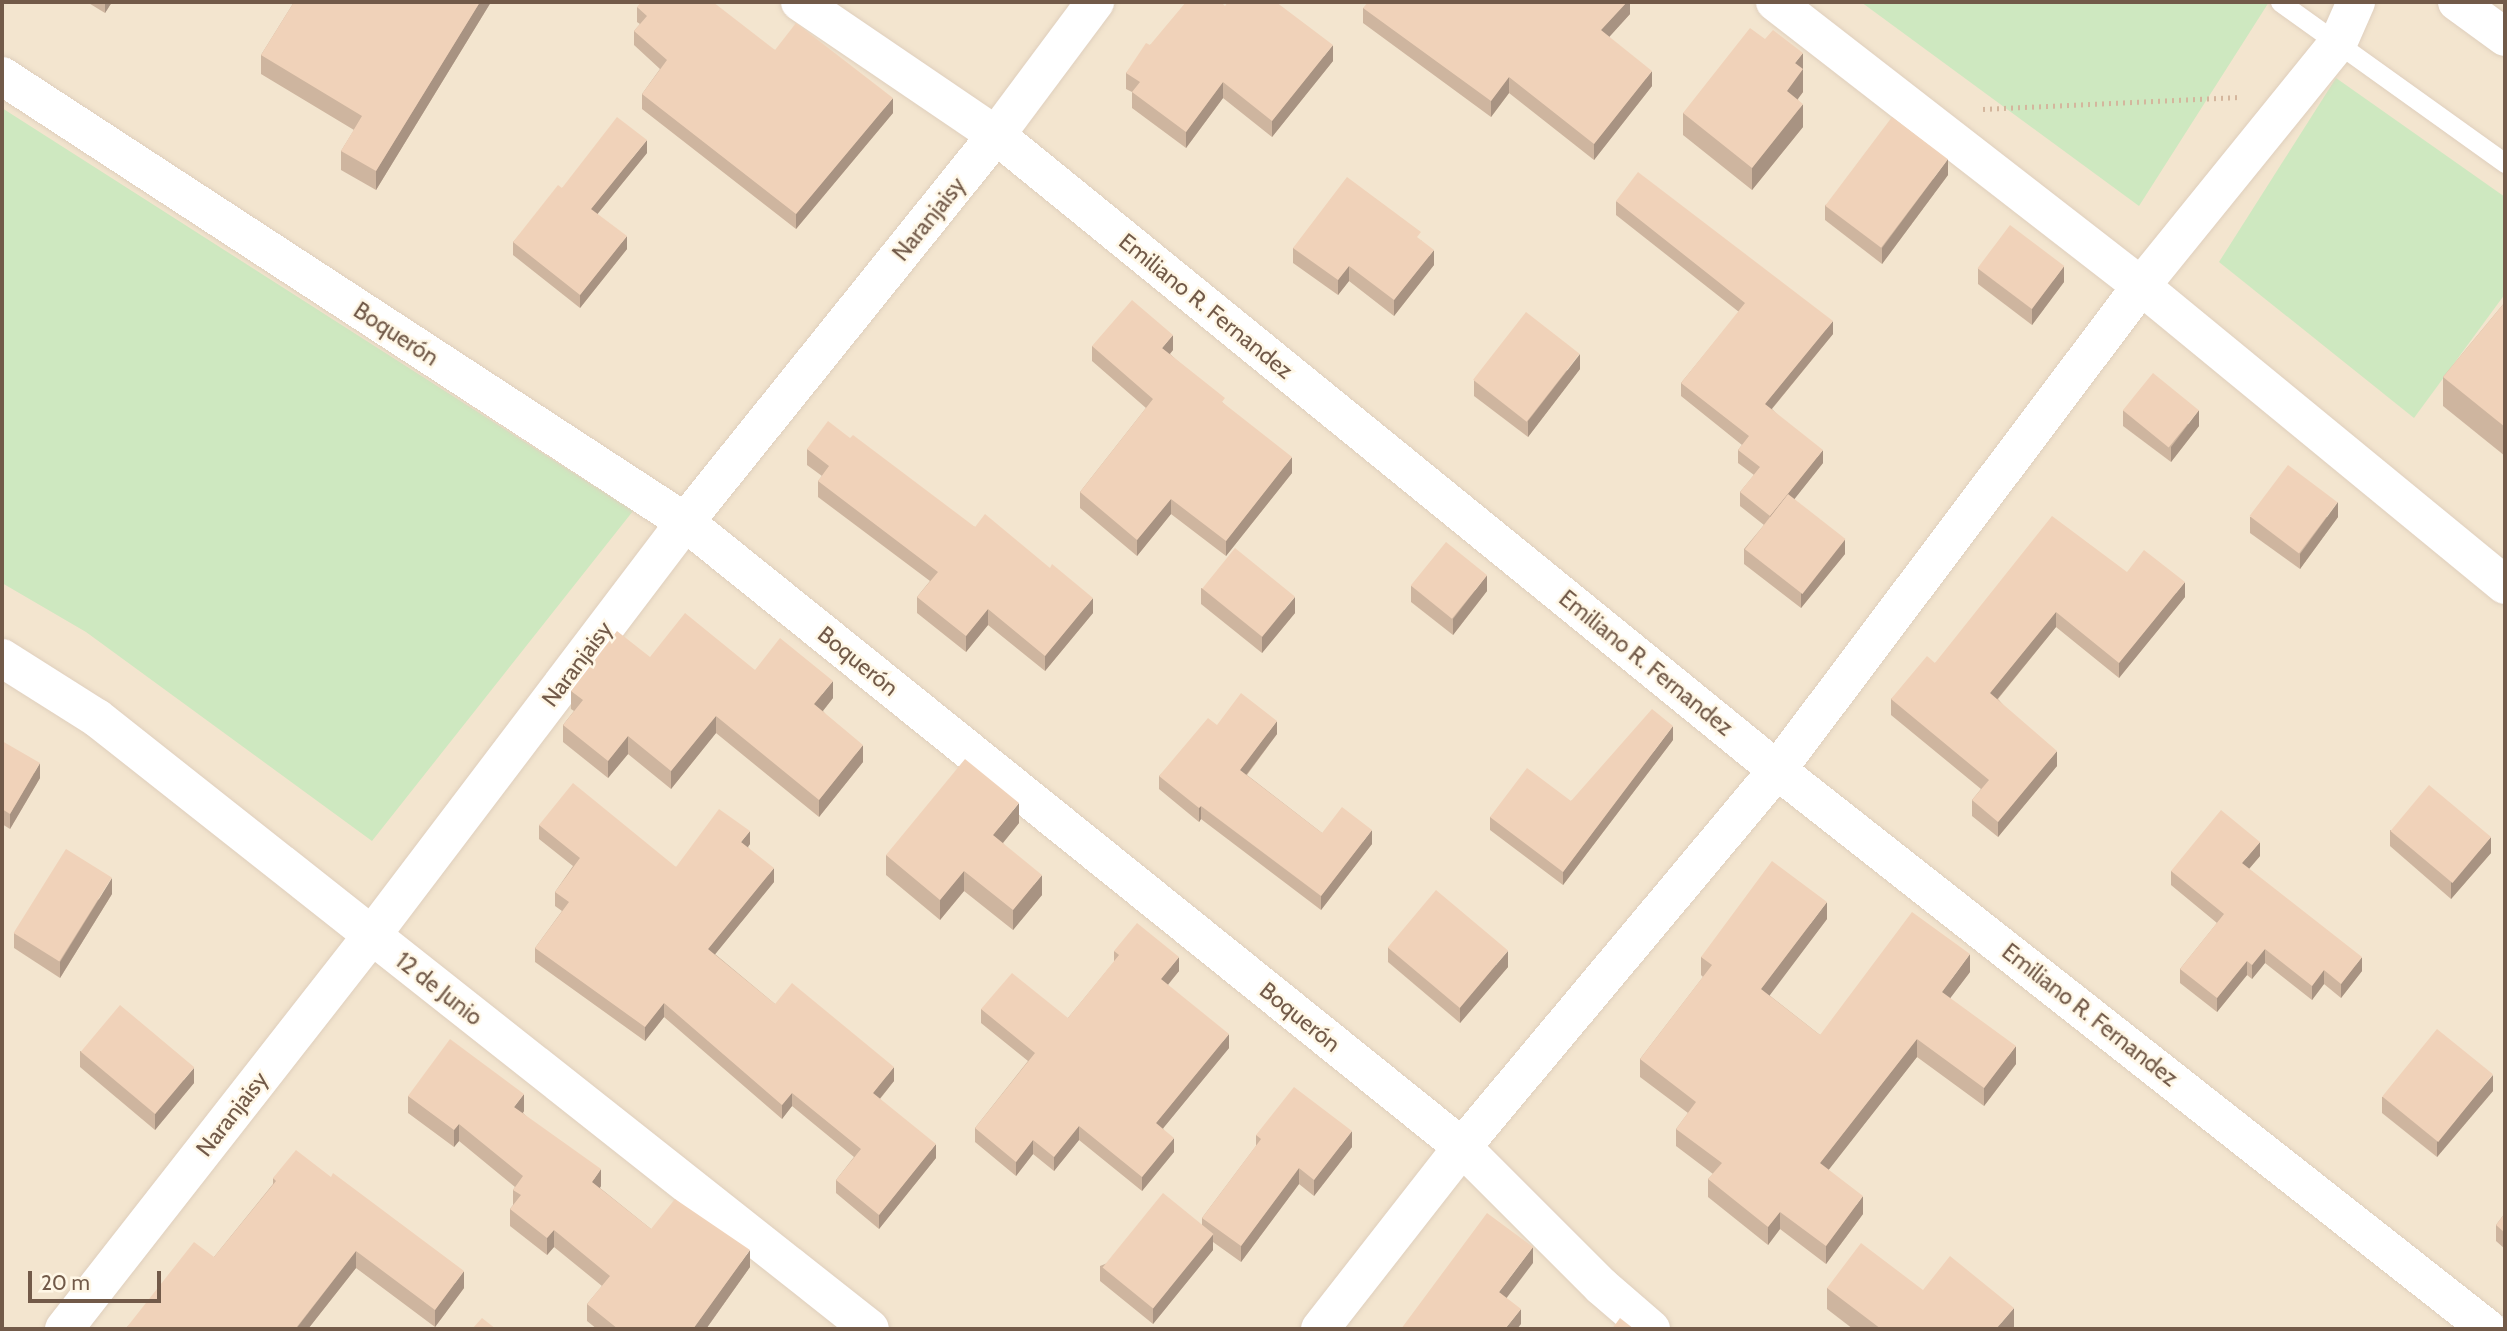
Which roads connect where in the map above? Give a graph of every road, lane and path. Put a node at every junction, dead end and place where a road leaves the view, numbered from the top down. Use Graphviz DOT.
graph roads {
  1 [pos="800,2"];
  2 [pos="1095,2"];
  3 [pos="1775,2"];
  4 [pos="2280,2"];
  5 [pos="2356,2"];
  6 [pos="2457,2"];
  7 [pos="2505,37"];
  8 [pos="2338,43"];
  9 [pos="2,76"];
  10 [pos="2294,94"];
  11 [pos="1918,112"];
  12 [pos="996,135"];
  13 [pos="2505,163"];
  14 [pos="2141,286"];
  15 [pos="684,522"];
  16 [pos="2505,585"];
  17 [pos="2,658"];
  18 [pos="1777,770"];
  19 [pos="372,935"];
  20 [pos="1462,1147"];
  21 [pos="64,1329"];
  22 [pos="870,1329"];
  23 [pos="1320,1329"];
  24 [pos="1651,1329"];
  25 [pos="2488,1329"];
  1 -- 12 [label="street, Emiliano R. Fernandez"];
  2 -- 12 [label="street, Naranjaisy"];
  3 -- 11 [label="street"];
  4 -- 8 [label="lane"];
  5 -- 8 [label="street"];
  6 -- 7 [label="street"];
  8 -- 10 [label="street"];
  8 -- 13 [label="lane"];
  9 -- 15 [label="street, Boquerón"];
  10 -- 11 [label="path"];
  10 -- 14 [label="street"];
  11 -- 14 [label="street"];
  12 -- 15 [label="street, Naranjaisy"];
  12 -- 18 [label="street, Emiliano R. Fernandez"];
  14 -- 16 [label="street"];
  14 -- 18 [label="street"];
  15 -- 19 [label="street, Naranjaisy"];
  15 -- 20 [label="street, Boquerón"];
  17 -- 19 [label="street, 12 de Junio"];
  18 -- 20 [label="street"];
  18 -- 25 [label="street, Emiliano R. Fernandez"];
  19 -- 21 [label="street, Naranjaisy"];
  19 -- 22 [label="street, 12 de Junio"];
  20 -- 23 [label="street"];
  20 -- 24 [label="street, Boquerón"];
}
